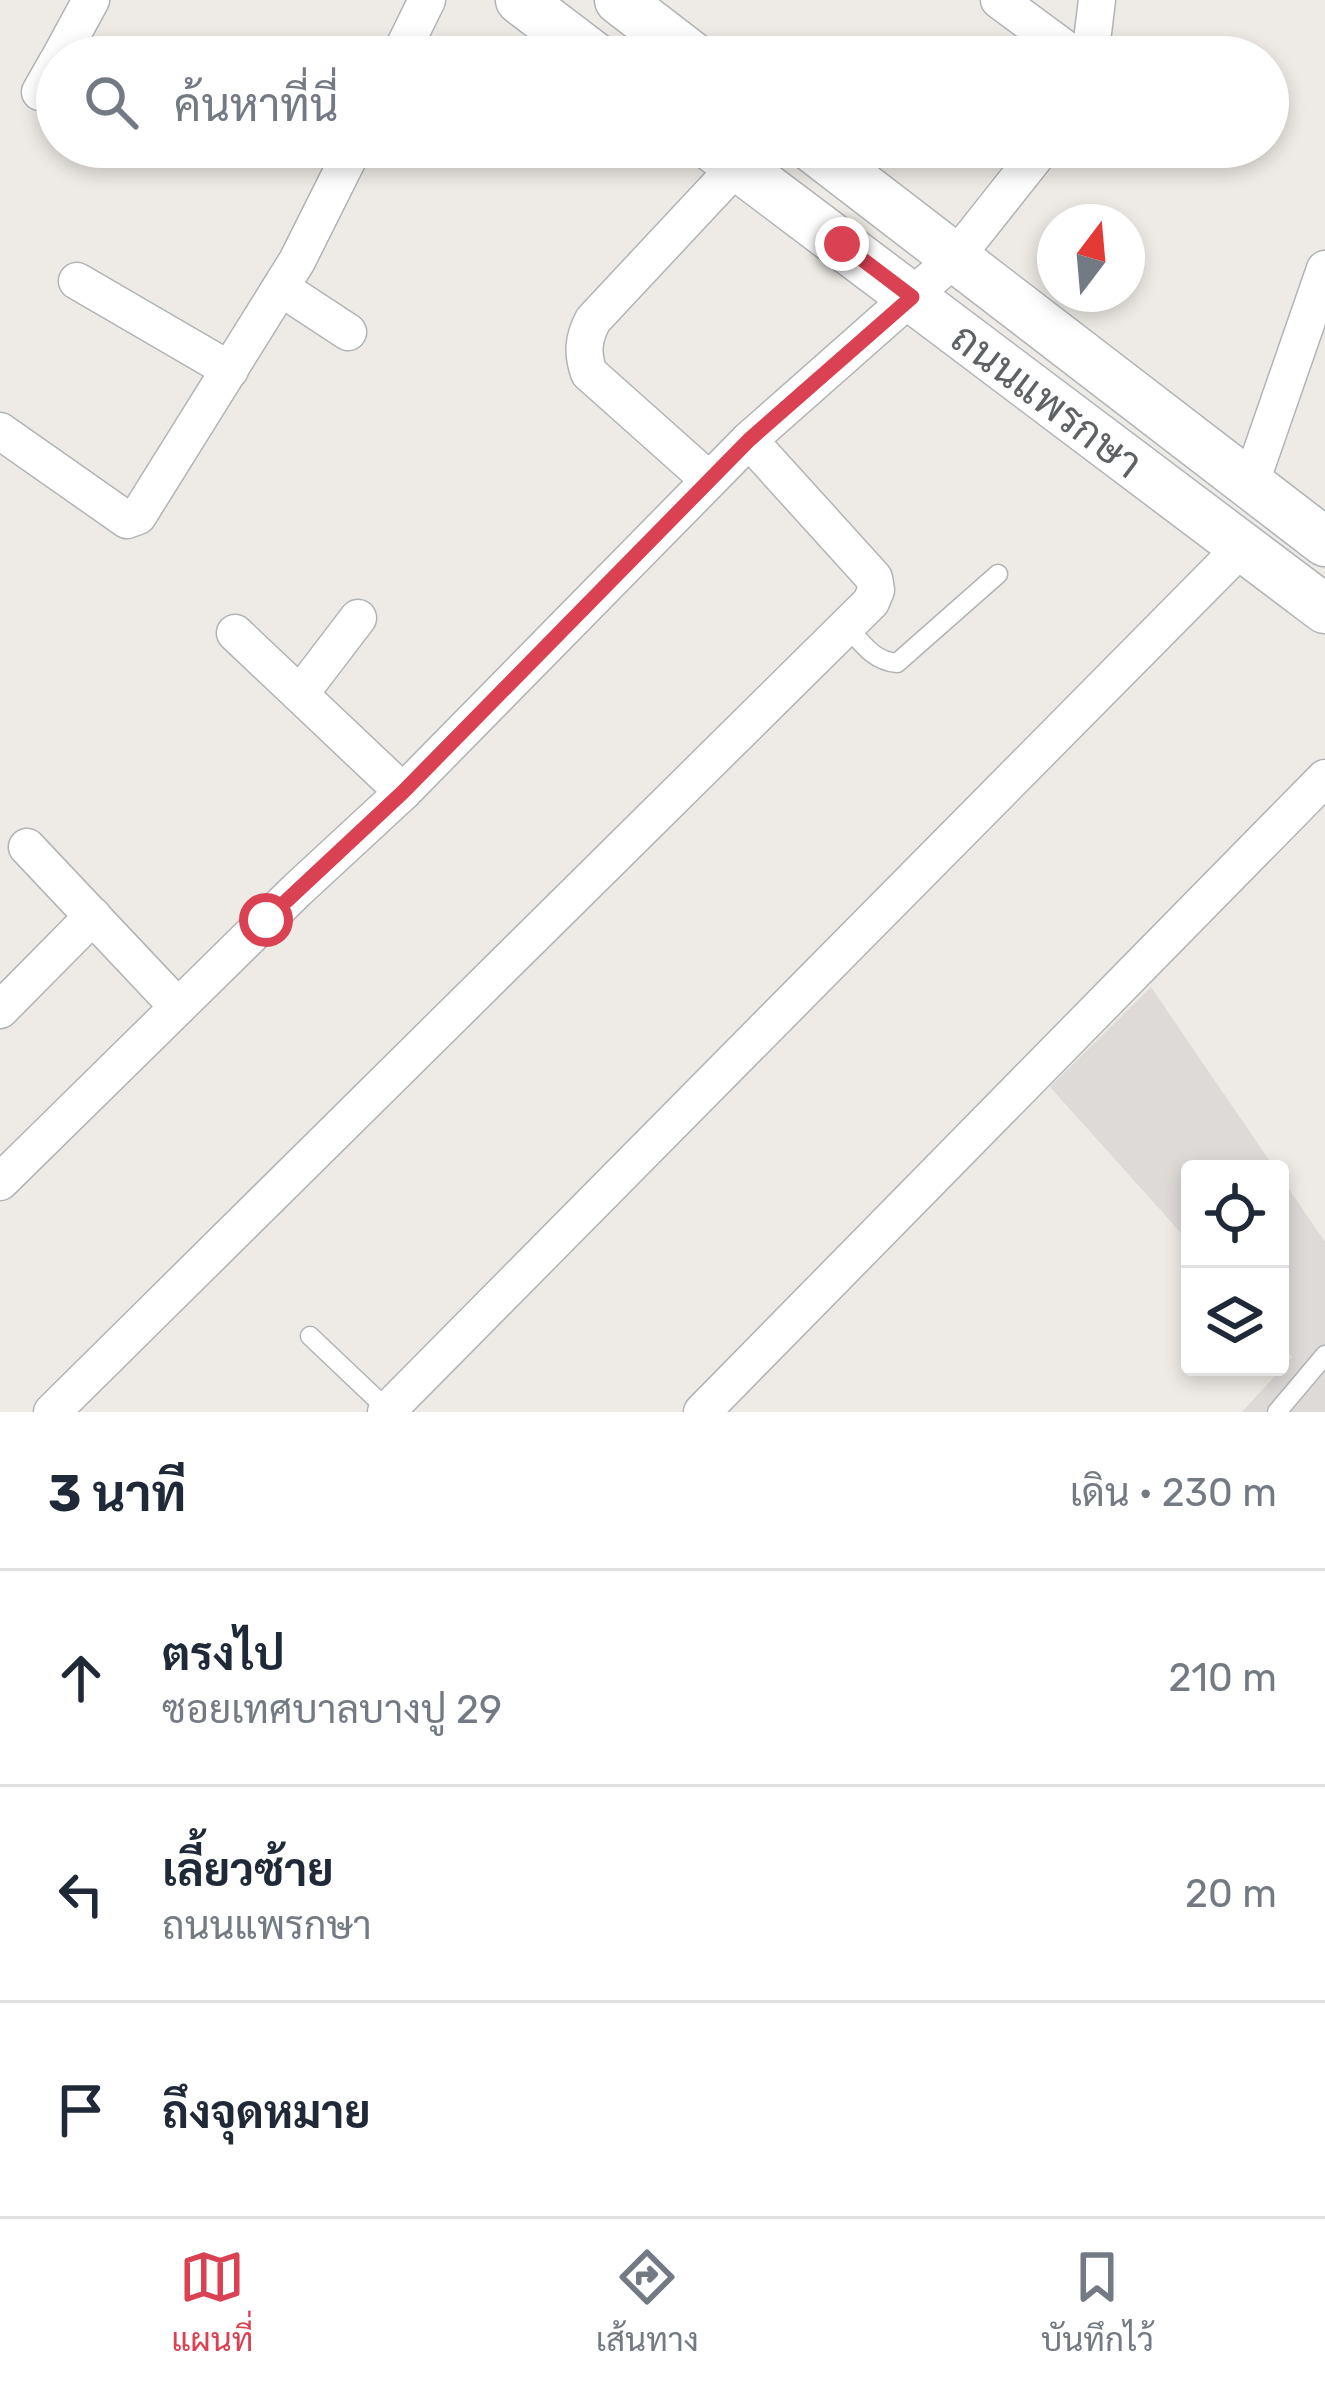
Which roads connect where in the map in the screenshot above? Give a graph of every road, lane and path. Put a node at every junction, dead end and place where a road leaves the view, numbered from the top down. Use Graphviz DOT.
graph roads {
  1 [pos="91,0"];
  2 [pos="427,0"];
  3 [pos="520,0"];
  4 [pos="619,0"];
  5 [pos="999,0"];
  6 [pos="1097,0"];
  7 [pos="71,36"];
  8 [pos="409,36"];
  9 [pos="567,36"];
  10 [pos="666,36"];
  11 [pos="1048,36"];
  12 [pos="1093,36"];
  13 [pos="343,168"];
  14 [pos="716,168"];
  15 [pos="740,168"];
  16 [pos="838,168"];
  17 [pos="1026,168"];
  18 [pos="955,257"];
  19 [pos="1325,269"];
  20 [pos="77,281"];
  21 [pos="281,288"];
  22 [pos="912,297"];
  23 [pos="348,332"];
  24 [pos="230,370"];
  25 [pos="0,431"];
  26 [pos="749,440"];
  27 [pos="709,480"];
  28 [pos="1250,485"];
  29 [pos="1325,542"];
  30 [pos="1242,547"];
  31 [pos="998,574"];
  32 [pos="1325,609"];
  33 [pos="358,618"];
  34 [pos="847,626"];
  35 [pos="235,633"];
  36 [pos="300,694"];
  37 [pos="1325,778"];
  38 [pos="403,792"];
  39 [pos="27,847"];
  40 [pos="93,916"];
  41 [pos="178,1007"];
  42 [pos="0,1010"];
  43 [pos="0,1182"];
  44 [pos="310,1336"];
  45 [pos="1325,1355"];
  46 [pos="387,1411"];
  47 [pos="52,1412"];
  48 [pos="703,1412"];
  49 [pos="1276,1412"];
  1 -- 7 [label="street"];
  2 -- 8 [label="street"];
  3 -- 9 [label="main road"];
  4 -- 10 [label="main road"];
  5 -- 11 [label="street"];
  6 -- 12 [label="street"];
  13 -- 21 [label="street"];
  14 -- 27 [label="street"];
  15 -- 22 [label="main road, ถนนแพรกษา"];
  16 -- 18 [label="main road, ถนนแพรกษา"];
  17 -- 18 [label="street"];
  18 -- 22 [label="street"];
  18 -- 28 [label="main road, ถนนแพรกษา"];
  19 -- 28 [label="street"];
  20 -- 24 [label="street"];
  21 -- 23 [label="street"];
  21 -- 24 [label="street"];
  22 -- 26 [label="street"];
  22 -- 30 [label="main road, ถนนแพรกษา"];
  24 -- 25 [label="street"];
  26 -- 27 [label="street"];
  26 -- 34 [label="street"];
  27 -- 38 [label="street"];
  28 -- 29 [label="main road, ถนนแพรกษา"];
  30 -- 32 [label="main road, ถนนแพรกษา"];
  30 -- 46 [label="street"];
  31 -- 34 [label="lane"];
  33 -- 36 [label="street"];
  34 -- 47 [label="street"];
  35 -- 36 [label="street"];
  36 -- 38 [label="street"];
  37 -- 48 [label="street"];
  38 -- 41 [label="street"];
  39 -- 40 [label="street"];
  40 -- 41 [label="street"];
  40 -- 42 [label="street"];
  41 -- 43 [label="street"];
  44 -- 46 [label="lane"];
  45 -- 49 [label="lane"];
}
